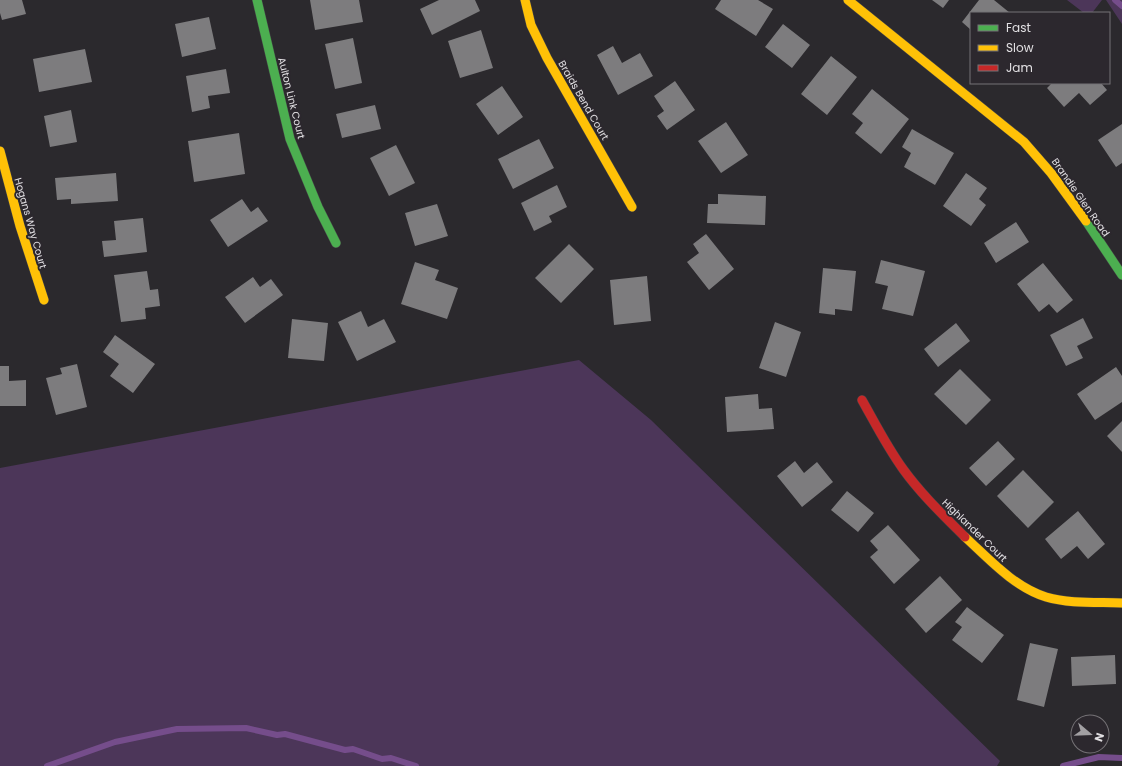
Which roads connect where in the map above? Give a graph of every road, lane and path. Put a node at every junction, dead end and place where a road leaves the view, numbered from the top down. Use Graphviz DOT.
graph roads {
  1 [pos="257,0"];
  2 [pos="525,0"];
  3 [pos="848,0"];
  4 [pos="0,151"];
  5 [pos="632,207"];
  6 [pos="336,243"];
  7 [pos="1122,275"];
  8 [pos="44,300"];
  9 [pos="862,400"];
  10 [pos="1122,603"];
  1 -- 6 [label="street, Aulton Link Court"];
  2 -- 5 [label="street, Braids Bend Court"];
  3 -- 7 [label="street, Brandie Glen Road"];
  4 -- 8 [label="street, Hogans Way Court"];
  9 -- 10 [label="street, Highlander Court"];
}
